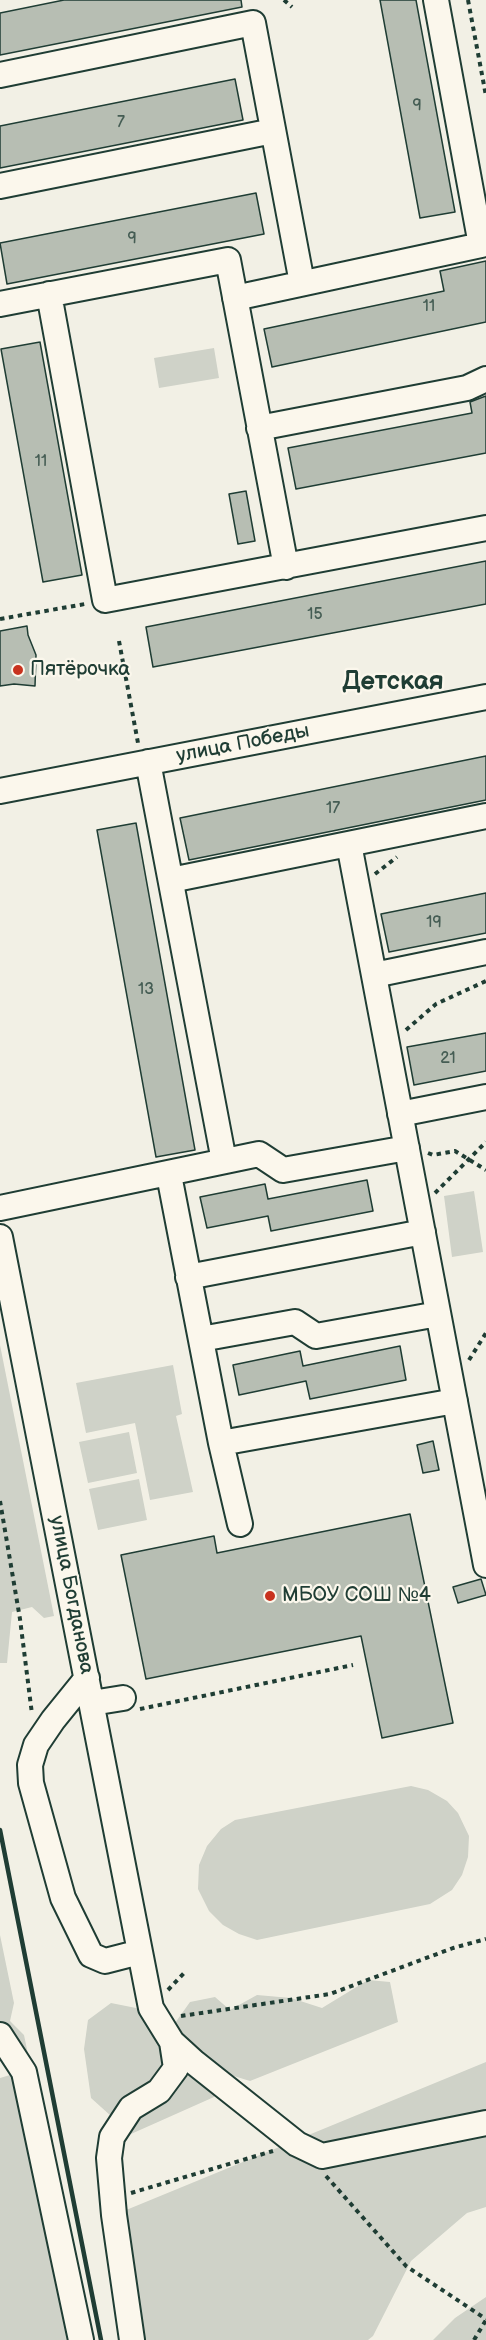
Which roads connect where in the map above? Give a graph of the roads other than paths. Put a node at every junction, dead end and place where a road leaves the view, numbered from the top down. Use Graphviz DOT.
graph roads {
  1 [pos="436,0"];
  2 [pos="0,75"];
  3 [pos="273,131"];
  4 [pos="0,186"];
  5 [pos="484,245"];
  6 [pos="302,283"];
  7 [pos="49,294"];
  8 [pos="235,298"];
  9 [pos="0,304"];
  10 [pos="486,379"];
  11 [pos="259,428"];
  12 [pos="486,528"];
  13 [pos="286,567"];
  14 [pos="486,697"];
  15 [pos="145,763"];
  16 [pos="0,791"];
  17 [pos="486,816"];
  18 [pos="350,844"];
  19 [pos="171,880"];
  20 [pos="486,952"];
  21 [pos="374,975"];
  22 [pos="486,1097"];
  23 [pos="400,1114"];
  24 [pos="407,1148"];
  25 [pos="224,1161"];
  26 [pos="169,1175"];
  27 [pos="0,1208"];
  28 [pos="421,1221"];
  29 [pos="0,1238"];
  30 [pos="188,1277"];
  31 [pos="438,1314"];
  32 [pos="201,1339"];
  33 [pos="455,1401"];
  34 [pos="221,1443"];
  35 [pos="479,1496"];
  36 [pos="240,1524"];
  37 [pos="486,1566"];
  38 [pos="87,1678"];
  39 [pos="92,1702"];
  40 [pos="130,1704"];
  41 [pos="140,1952"];
  42 [pos="0,2035"];
  43 [pos="172,2042"];
  44 [pos="486,2123"];
  45 [pos="78,2339"];
  46 [pos="132,2340"];
  1 -- 5 [label="street"];
  2 -- 3 [label="street"];
  3 -- 4 [label="street"];
  3 -- 6 [label="street"];
  5 -- 6 [label="street"];
  6 -- 8 [label="street"];
  7 -- 8 [label="street"];
  7 -- 9 [label="street"];
  7 -- 13 [label="street"];
  8 -- 11 [label="street"];
  10 -- 11 [label="street"];
  11 -- 13 [label="street"];
  12 -- 13 [label="street"];
  14 -- 15 [label="street, улица Победы"];
  15 -- 16 [label="street, улица Победы"];
  15 -- 19 [label="street"];
  17 -- 18 [label="street"];
  18 -- 19 [label="street"];
  18 -- 21 [label="street"];
  19 -- 25 [label="street"];
  20 -- 21 [label="street"];
  21 -- 23 [label="street"];
  22 -- 23 [label="street"];
  23 -- 24 [label="street"];
  24 -- 25 [label="street"];
  24 -- 28 [label="street"];
  25 -- 26 [label="street"];
  26 -- 27 [label="street"];
  26 -- 30 [label="street"];
  28 -- 30 [label="street"];
  28 -- 31 [label="street"];
  29 -- 38 [label="street, улица Богданова"];
  30 -- 32 [label="street"];
  31 -- 32 [label="street"];
  31 -- 33 [label="street"];
  32 -- 34 [label="street"];
  33 -- 34 [label="street"];
  33 -- 35 [label="street"];
  34 -- 36 [label="street"];
  35 -- 37 [label="street"];
  38 -- 39 [label="street, улица Богданова"];
  38 -- 41 [label="street"];
  39 -- 40 [label="street"];
  39 -- 41 [label="street, улица Богданова"];
  41 -- 43 [label="street, улица Богданова"];
  42 -- 45 [label="street"];
  43 -- 44 [label="street"];
  43 -- 46 [label="street"];
}
